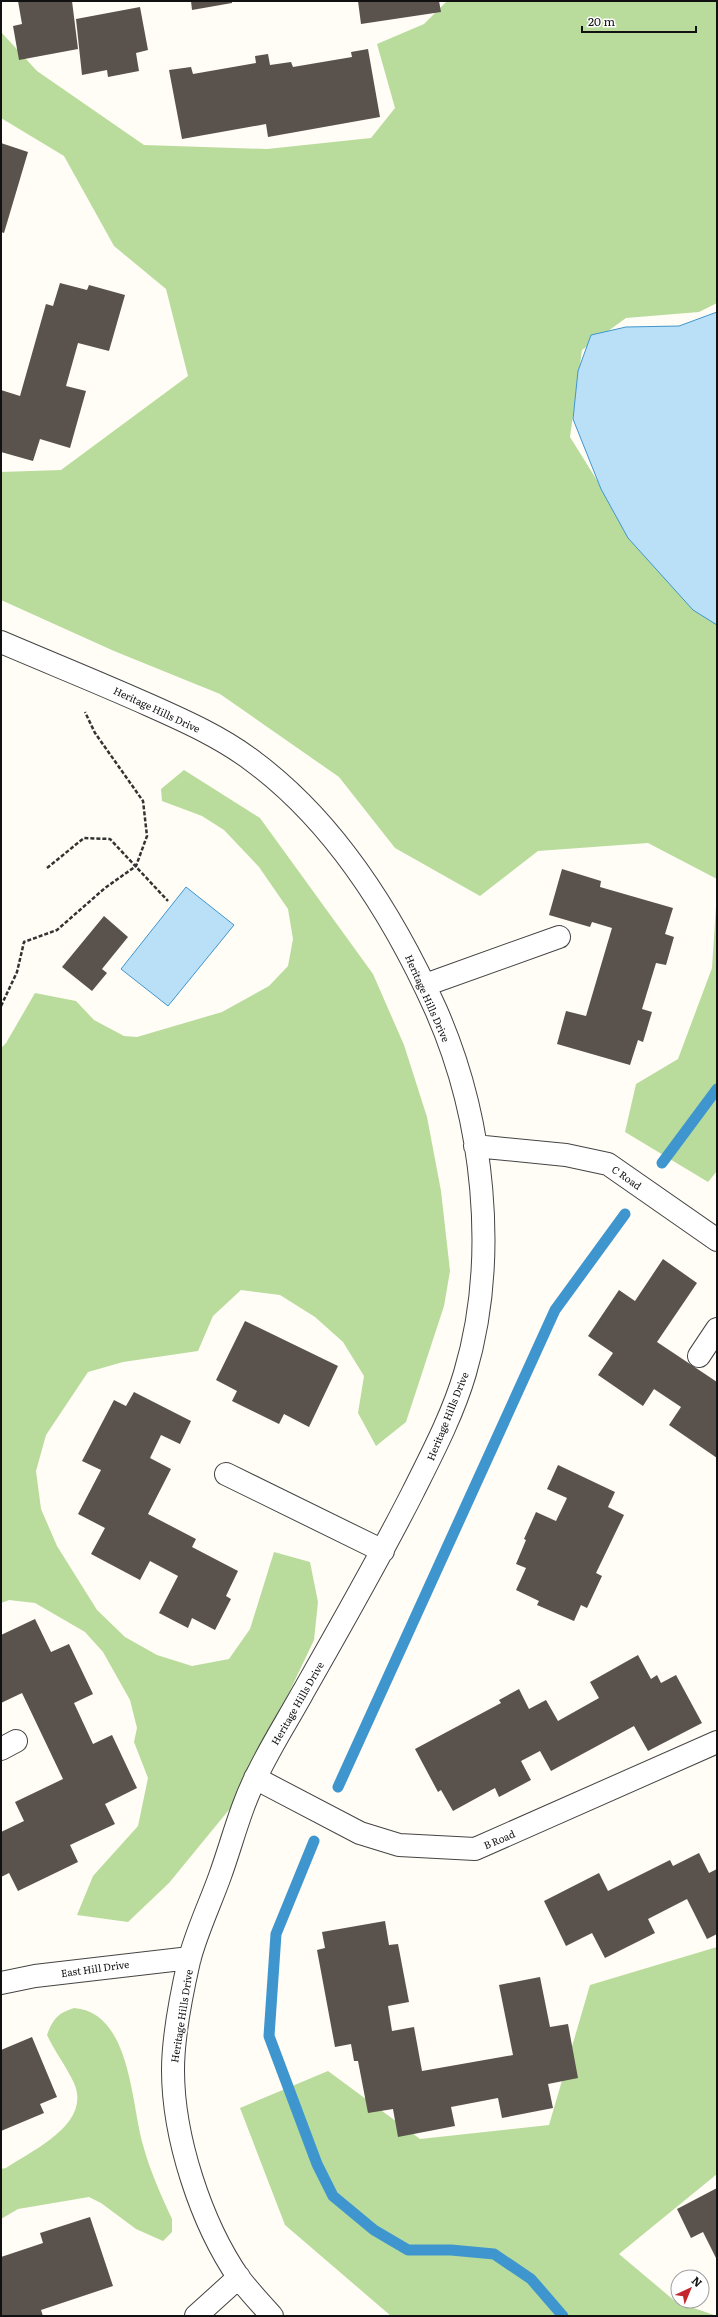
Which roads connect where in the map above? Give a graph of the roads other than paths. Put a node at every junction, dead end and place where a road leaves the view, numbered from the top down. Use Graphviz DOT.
graph roads {
  1 [pos="4,647"];
  2 [pos="559,937"];
  3 [pos="425,985"];
  4 [pos="475,1146"];
  5 [pos="717,1240"];
  6 [pos="717,1329"];
  7 [pos="699,1356"];
  8 [pos="226,1474"];
  9 [pos="383,1551"];
  10 [pos="717,1742"];
  11 [pos="255,1778"];
  12 [pos="190,1958"];
  13 [pos="1,1983"];
  14 [pos="239,2277"];
  15 [pos="196,2316"];
  16 [pos="272,2316"];
  1 -- 3 [label="street, Heritage Hills Drive"];
  2 -- 3 [label="street"];
  3 -- 4 [label="street, Heritage Hills Drive"];
  4 -- 5 [label="street, C Road"];
  4 -- 9 [label="street, Heritage Hills Drive"];
  6 -- 7 [label="street"];
  8 -- 9 [label="street"];
  9 -- 11 [label="street, Heritage Hills Drive"];
  10 -- 11 [label="street, B Road"];
  11 -- 12 [label="street, Heritage Hills Drive"];
  12 -- 13 [label="street, East Hill Drive"];
  12 -- 14 [label="street, Heritage Hills Drive"];
  14 -- 15 [label="street"];
  14 -- 16 [label="street, Heritage Hills Drive"];
}
